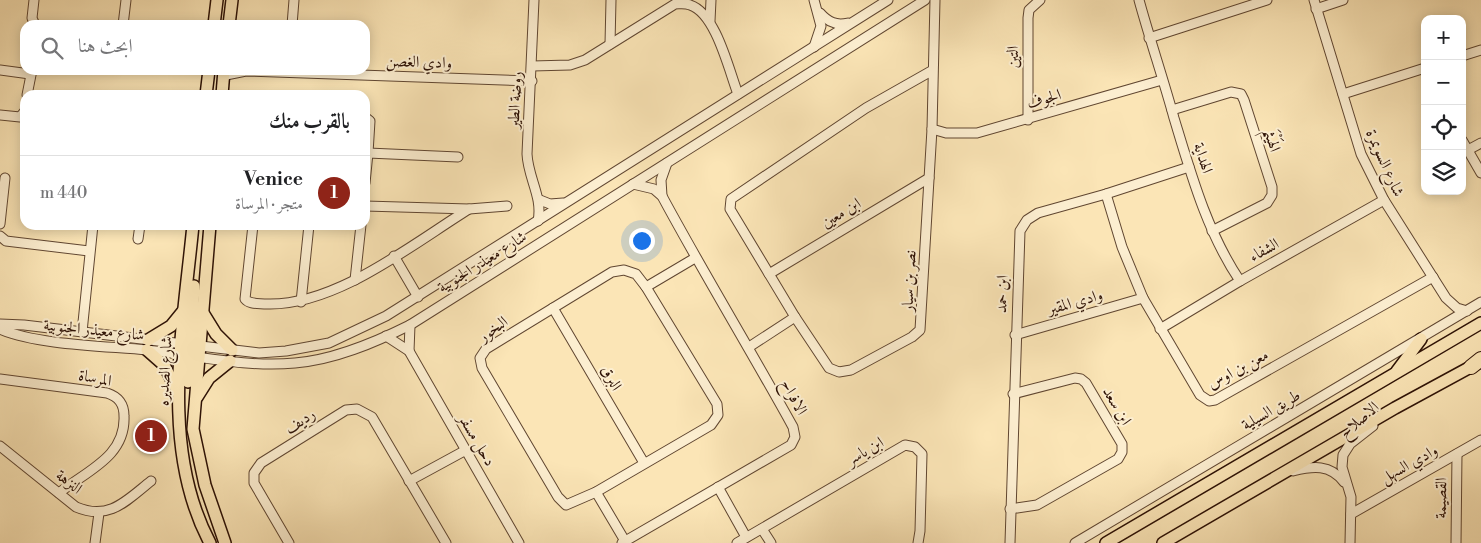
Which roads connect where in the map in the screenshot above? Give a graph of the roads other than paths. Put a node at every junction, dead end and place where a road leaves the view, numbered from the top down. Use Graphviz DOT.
graph roads {
  1 [pos="34,0"];
  2 [pos="126,0"];
  3 [pos="217,0"];
  4 [pos="232,0"];
  5 [pos="294,0"];
  6 [pos="534,0"];
  7 [pos="611,0"];
  8 [pos="711,0"];
  9 [pos="888,0"];
  10 [pos="925,0"];
  11 [pos="935,0"];
  12 [pos="1040,0"];
  13 [pos="1139,0"];
  14 [pos="1267,0"];
  15 [pos="1343,0"];
  16 [pos="687,2"];
  17 [pos="814,2"];
  18 [pos="1315,4"];
  19 [pos="913,7"];
  20 [pos="934,16"];
  21 [pos="33,20"];
  22 [pos="124,20"];
  23 [pos="215,20"];
  24 [pos="230,20"];
  25 [pos="292,20"];
  26 [pos="710,21"];
  27 [pos="854,21"];
  28 [pos="1149,38"];
  29 [pos="610,44"];
  30 [pos="814,46"];
  31 [pos="1481,50"];
  32 [pos="1466,55"];
  33 [pos="532,66"];
  34 [pos="1421,69"];
  35 [pos="0,70"];
  36 [pos="933,70"];
  37 [pos="20,71"];
  38 [pos="370,74"];
  39 [pos="30,75"];
  40 [pos="207,75"];
  41 [pos="224,75"];
  42 [pos="1162,80"];
  43 [pos="532,81"];
  44 [pos="28,90"];
  45 [pos="206,90"];
  46 [pos="222,90"];
  47 [pos="738,94"];
  48 [pos="1343,94"];
  49 [pos="1172,110"];
  50 [pos="0,115"];
  51 [pos="20,117"];
  52 [pos="1028,120"];
  53 [pos="932,130"];
  54 [pos="1481,143"];
  55 [pos="1466,147"];
  56 [pos="1468,150"];
  57 [pos="370,152"];
  58 [pos="458,157"];
  59 [pos="667,163"];
  60 [pos="1189,167"];
  61 [pos="1481,173"];
  62 [pos="5,178"];
  63 [pos="929,178"];
  64 [pos="633,184"];
  65 [pos="1106,194"];
  66 [pos="662,196"];
  67 [pos="540,200"];
  68 [pos="1384,200"];
  69 [pos="565,203"];
  70 [pos="370,206"];
  71 [pos="507,206"];
  72 [pos="469,209"];
  73 [pos="538,220"];
  74 [pos="0,224"];
  75 [pos="92,230"];
  76 [pos="139,230"];
  77 [pos="192,230"];
  78 [pos="210,230"];
  79 [pos="252,230"];
  80 [pos="308,230"];
  81 [pos="360,230"];
  82 [pos="1212,231"];
  83 [pos="0,236"];
  84 [pos="138,239"];
  85 [pos="89,251"];
  86 [pos="394,256"];
  87 [pos="695,258"];
  88 [pos="189,263"];
  89 [pos="769,274"];
  90 [pos="1433,277"];
  91 [pos="355,280"];
  92 [pos="1240,281"];
  93 [pos="646,287"];
  94 [pos="418,297"];
  95 [pos="1143,298"];
  96 [pos="1446,298"];
  97 [pos="301,302"];
  98 [pos="1481,302"];
  99 [pos="185,308"];
  100 [pos="553,308"];
  101 [pos="1467,311"];
  102 [pos="203,313"];
  103 [pos="795,318"];
  104 [pos="1448,322"];
  105 [pos="1481,323"];
  106 [pos="0,324"];
  107 [pos="410,325"];
  108 [pos="0,329"];
  109 [pos="1160,329"];
  110 [pos="82,332"];
  111 [pos="1015,335"];
  112 [pos="386,336"];
  113 [pos="1421,339"];
  114 [pos="147,345"];
  115 [pos="749,348"];
  116 [pos="190,350"];
  117 [pos="409,351"];
  118 [pos="231,356"];
  119 [pos="1478,363"];
  120 [pos="1392,378"];
  121 [pos="0,379"];
  122 [pos="1013,394"];
  123 [pos="180,397"];
  124 [pos="194,403"];
  125 [pos="1395,408"];
  126 [pos="193,418"];
  127 [pos="1481,440"];
  128 [pos="0,446"];
  129 [pos="466,450"];
  130 [pos="1457,454"];
  131 [pos="644,463"];
  132 [pos="1283,473"];
  133 [pos="409,481"];
  134 [pos="151,482"];
  135 [pos="1346,484"];
  136 [pos="718,488"];
  137 [pos="596,492"];
  138 [pos="59,493"];
  139 [pos="1010,509"];
  140 [pos="100,513"];
  141 [pos="1351,514"];
  142 [pos="762,529"];
  143 [pos="746,537"];
  144 [pos="624,542"];
  145 [pos="95,543"];
  146 [pos="210,543"];
  147 [pos="225,543"];
  148 [pos="289,543"];
  149 [pos="446,543"];
  150 [pos="519,543"];
  151 [pos="736,543"];
  152 [pos="771,543"];
  153 [pos="918,543"];
  154 [pos="1010,543"];
  155 [pos="1075,543"];
  156 [pos="1106,543"];
  157 [pos="1163,543"];
  158 [pos="1350,543"];
  159 [pos="1456,543"];
  1 -- 21 [label="street"];
  2 -- 22 [label="street"];
  3 -- 23 [label="main road"];
  4 -- 24 [label="main road"];
  5 -- 25 [label="street"];
  6 -- 33 [label="street, روضة الطير"];
  7 -- 29 [label="street"];
  8 -- 26 [label="street"];
  9 -- 27 [label="street, شارع معيذر الجنوبية"];
  10 -- 19 [label="street, شارع معيذر الجنوبية"];
  11 -- 20 [label="street, نصر بن سيار"];
  12 -- 52 [label="street, التين"];
  13 -- 28 [label="street, الهداية"];
  14 -- 28 [label="street"];
  15 -- 18 [label="street"];
  16 -- 26 [label="street"];
  16 -- 29 [label="street"];
  17 -- 27 [label="street"];
  17 -- 30 [label="street"];
  18 -- 48 [label="street, شارع السويمرة"];
  19 -- 20 [label="street"];
  19 -- 59 [label="street, شارع معيذر الجنوبية"];
  20 -- 36 [label="street, نصر بن سيار"];
  26 -- 47 [label="street"];
  27 -- 30 [label="street, شارع معيذر الجنوبية"];
  28 -- 42 [label="street, الهداية"];
  29 -- 33 [label="street"];
  30 -- 47 [label="street, شارع معيذر الجنوبية"];
  31 -- 32 [label="street"];
  33 -- 43 [label="street, روضة الطير"];
  34 -- 48 [label="street"];
  35 -- 37 [label="street"];
  36 -- 53 [label="street, نصر بن سيار"];
  36 -- 89 [label="street, نصر بن سيار"];
  38 -- 43 [label="street, وادي الغصن"];
  39 -- 44 [label="street"];
  40 -- 45 [label="main road"];
  41 -- 46 [label="main road"];
  42 -- 49 [label="street, الهداية"];
  42 -- 52 [label="street, الجوف"];
  43 -- 67 [label="street, روضة الطير"];
  47 -- 69 [label="street, شارع معيذر الجنوبية"];
  48 -- 68 [label="street, شارع السويمرة"];
  49 -- 60 [label="street, الهداية"];
  49 -- 82 [label="street, الهَيْثَم"];
  50 -- 51 [label="street"];
  52 -- 53 [label="street, الجوف"];
  53 -- 63 [label="street, نصر بن سيار"];
  54 -- 56 [label="street"];
  55 -- 56 [label="street"];
  56 -- 61 [label="street"];
  57 -- 58 [label="street"];
  59 -- 64 [label="street, شارع معيذر الجنوبية"];
  59 -- 66 [label="street"];
  60 -- 65 [label="street, ابن حمد"];
  60 -- 82 [label="street, الهداية"];
  62 -- 74 [label="street"];
  63 -- 89 [label="street, ابن معين"];
  63 -- 103 [label="street, نصر بن سيار"];
  64 -- 66 [label="street"];
  64 -- 107 [label="street, شارع معيذر الجنوبية"];
  65 -- 95 [label="street, معن بن اوس"];
  65 -- 111 [label="street, ابن حمد"];
  66 -- 87 [label="street, الافراح"];
  67 -- 69 [label="street"];
  67 -- 73 [label="street, روضة الطير"];
  68 -- 90 [label="street, شارع السويمرة"];
  68 -- 92 [label="street, الشفاء"];
  69 -- 73 [label="street, شارع معيذر الجنوبية"];
  70 -- 72 [label="street"];
  71 -- 72 [label="street"];
  72 -- 86 [label="street"];
  73 -- 94 [label="street, شارع معيذر الجنوبية"];
  75 -- 85 [label="street"];
  76 -- 84 [label="street"];
  77 -- 88 [label="main road, شارع الصديره"];
  78 -- 102 [label="main road, شارع الصديره"];
  79 -- 97 [label="street"];
  80 -- 97 [label="street"];
  81 -- 91 [label="street"];
  82 -- 92 [label="street, الهداية"];
  83 -- 85 [label="street"];
  85 -- 110 [label="street"];
  86 -- 91 [label="street"];
  86 -- 94 [label="street"];
  87 -- 93 [label="street"];
  87 -- 115 [label="street, الافراح"];
  88 -- 99 [label="main road, شارع الصديره"];
  88 -- 116 [label="main road"];
  89 -- 103 [label="street, نصر بن سيار"];
  90 -- 96 [label="street, شارع السويمرة"];
  90 -- 109 [label="street, معن بن اوس"];
  91 -- 97 [label="street"];
  92 -- 109 [label="street, الشفاء"];
  93 -- 100 [label="street, البخور"];
  93 -- 131 [label="street, البخور"];
  94 -- 118 [label="street, شارع معيذر الجنوبية"];
  95 -- 109 [label="street, معن بن اوس"];
  95 -- 111 [label="street, وادي المقير"];
  96 -- 101 [label="street, شارع السويمرة"];
  96 -- 104 [label="street, شارع السويمرة"];
  98 -- 101 [label="street, طريق السيلية"];
  99 -- 114 [label="main road"];
  99 -- 116 [label="main road, شارع الصديره"];
  100 -- 131 [label="street, البرق"];
  100 -- 137 [label="street, البخور"];
  101 -- 104 [label="street, طريق السيلية"];
  102 -- 116 [label="main road, شارع الصديره"];
  102 -- 118 [label="main road"];
  103 -- 115 [label="street"];
  104 -- 113 [label="street, طريق السيلية"];
  105 -- 120 [label="main road, طريق السيلية"];
  106 -- 110 [label="street, شارع معيذر الجنوبية"];
  107 -- 112 [label="street, شارع معيذر الجنوبية"];
  107 -- 117 [label="street"];
  108 -- 114 [label="street, شارع معيذر الجنوبية"];
  110 -- 114 [label="street, شارع معيذر الجنوبية"];
  111 -- 122 [label="street, ابن حمد"];
  112 -- 117 [label="street, دحل مسفر"];
  112 -- 118 [label="street, شارع معيذر الجنوبية"];
  113 -- 120 [label="main road"];
  113 -- 155 [label="street, طريق السيلية"];
  114 -- 116 [label="street, شارع معيذر الجنوبية"];
  114 -- 123 [label="main road"];
  115 -- 136 [label="street, الافراح"];
  116 -- 118 [label="street, شارع معيذر الجنوبية"];
  116 -- 123 [label="main road, شارع الصديره"];
  116 -- 124 [label="main road, شارع الصديره"];
  116 -- 126 [label="main road"];
  117 -- 129 [label="street, دحل مسفر"];
  118 -- 124 [label="main road"];
  119 -- 125 [label="main road"];
  120 -- 156 [label="main road, طريق السيلية"];
  121 -- 138 [label="street, المرساة"];
  122 -- 139 [label="street, ابن حمد"];
  122 -- 139 [label="street, ابن سعد"];
  123 -- 146 [label="main road, شارع الصديره"];
  124 -- 126 [label="main road, شارع الصديره"];
  125 -- 132 [label="main road"];
  125 -- 135 [label="street, الاصلاح"];
  126 -- 147 [label="main road, شارع الصديره"];
  127 -- 130 [label="street, وادي السهل"];
  128 -- 138 [label="street, النزهة"];
  129 -- 133 [label="street"];
  129 -- 150 [label="street, دحل مسفر"];
  130 -- 141 [label="street, وادي السهل"];
  130 -- 159 [label="street, القصيمة"];
  131 -- 137 [label="street, البخور"];
  132 -- 135 [label="street"];
  132 -- 157 [label="main road"];
  133 -- 148 [label="street, رديف"];
  133 -- 149 [label="street, رديف"];
  134 -- 140 [label="street"];
  135 -- 141 [label="street, الاصلاح"];
  136 -- 143 [label="street"];
  136 -- 144 [label="street, الافراح"];
  137 -- 144 [label="street"];
  138 -- 140 [label="street, النزهة"];
  139 -- 154 [label="street, ابن حمد"];
  140 -- 145 [label="street"];
  141 -- 158 [label="street, الاصلاح"];
  142 -- 143 [label="street, ابن ياسر"];
  142 -- 152 [label="street"];
  142 -- 153 [label="street, ابن ياسر"];
  143 -- 151 [label="street, ابن ياسر"];
}
